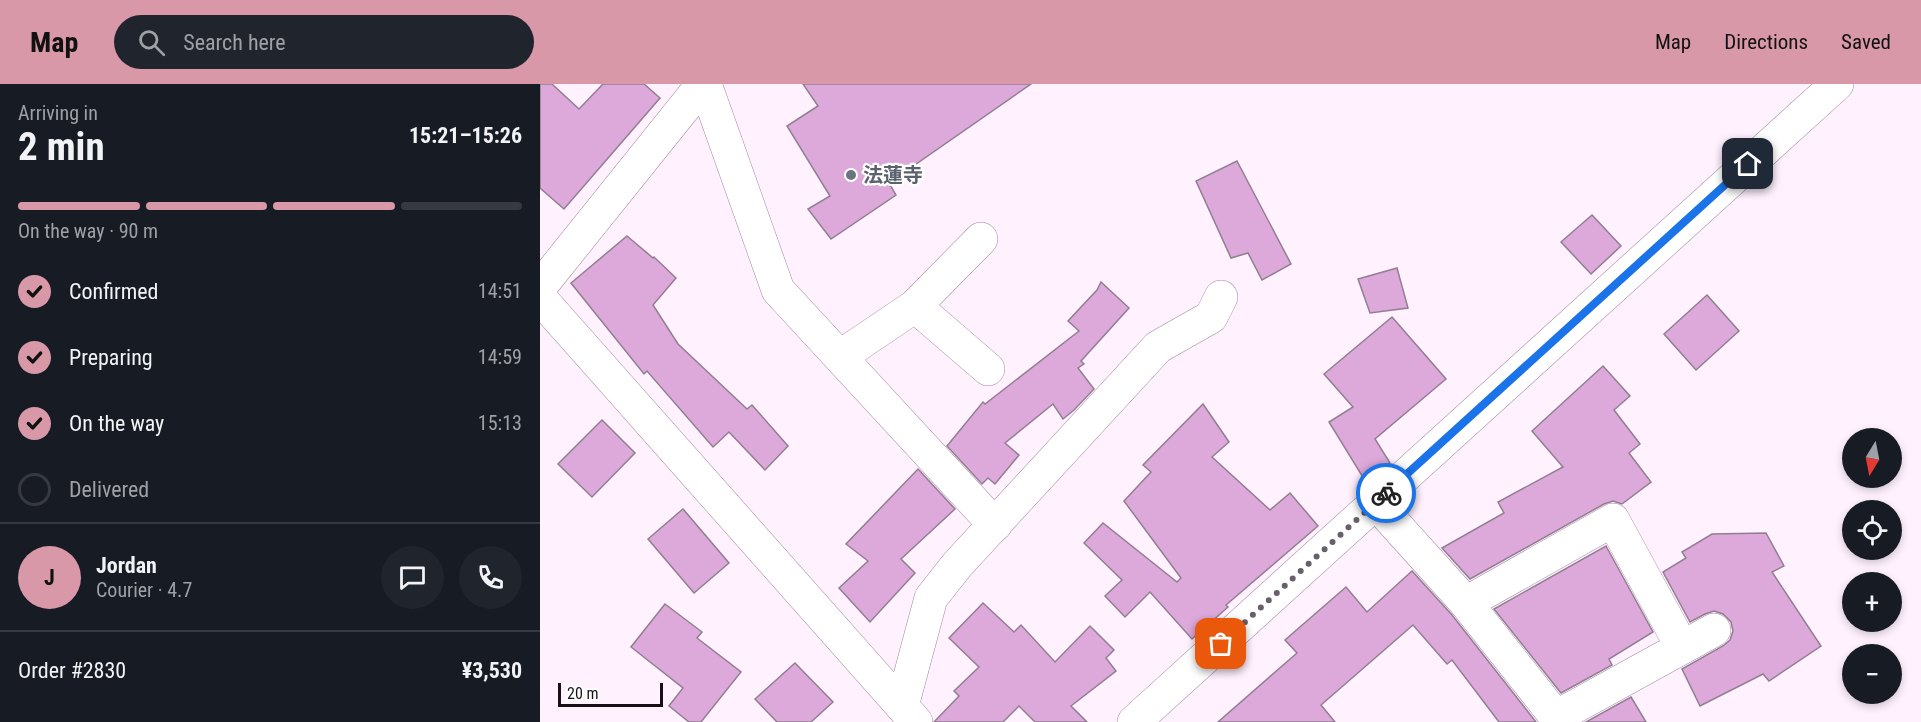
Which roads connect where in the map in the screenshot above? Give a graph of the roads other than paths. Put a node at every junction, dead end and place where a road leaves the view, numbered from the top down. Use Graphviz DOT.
graph roads {
  1 [pos="704,84"];
  2 [pos="1837,84"];
  3 [pos="981,239"];
  4 [pos="540,287"];
  5 [pos="1221,297"];
  6 [pos="540,298"];
  7 [pos="915,306"];
  8 [pos="841,356"];
  9 [pos="988,369"];
  10 [pos="1376,502"];
  11 [pos="995,525"];
  12 [pos="1466,603"];
  13 [pos="1714,630"];
  14 [pos="1682,647"];
  15 [pos="909,714"];
  16 [pos="1558,719"];
  17 [pos="1134,722"];
  1 -- 4 [label="street"];
  1 -- 8 [label="street"];
  2 -- 10 [label="street"];
  3 -- 7 [label="street"];
  5 -- 11 [label="street"];
  6 -- 15 [label="street"];
  7 -- 8 [label="street"];
  7 -- 9 [label="street"];
  8 -- 11 [label="street"];
  10 -- 12 [label="street"];
  10 -- 17 [label="street"];
  11 -- 15 [label="street"];
  12 -- 14 [label="street"];
  12 -- 16 [label="street"];
  13 -- 14 [label="street"];
  14 -- 16 [label="street"];
}
